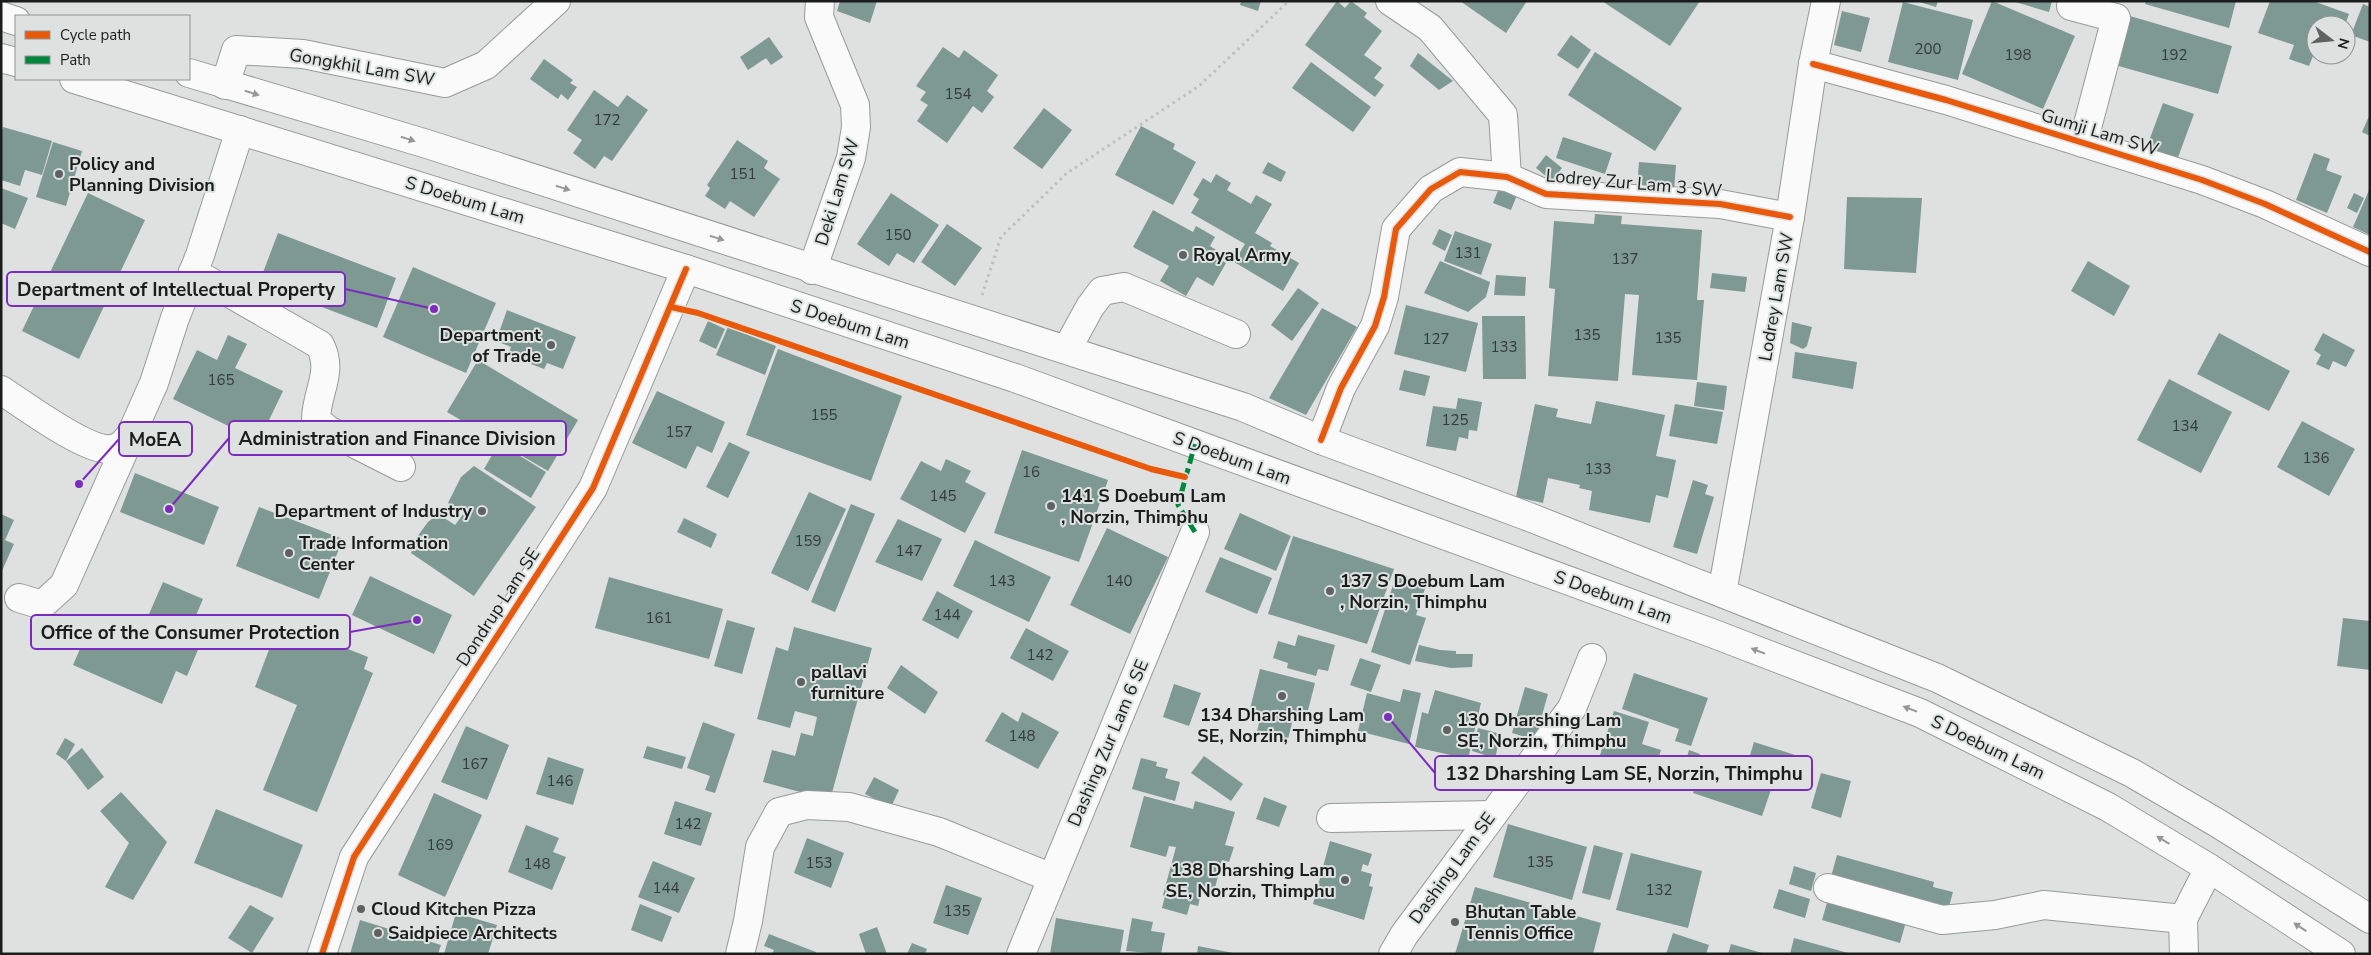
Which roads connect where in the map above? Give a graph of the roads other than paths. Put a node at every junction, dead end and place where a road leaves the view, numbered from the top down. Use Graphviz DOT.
graph roads {
  1 [pos="556,1"];
  2 [pos="820,1"];
  3 [pos="1390,1"];
  4 [pos="1826,1"];
  5 [pos="2072,6"];
  6 [pos="1,16"];
  7 [pos="15,21"];
  8 [pos="1,58"];
  9 [pos="15,62"];
  10 [pos="1813,64"];
  11 [pos="190,73"];
  12 [pos="77,80"];
  13 [pos="225,85"];
  14 [pos="240,130"];
  15 [pos="2083,143"];
  16 [pos="1507,177"];
  17 [pos="1790,218"];
  18 [pos="2370,252"];
  19 [pos="686,269"];
  20 [pos="812,270"];
  21 [pos="193,272"];
  22 [pos="1236,334"];
  23 [pos="1067,349"];
  24 [pos="1,390"];
  25 [pos="132,433"];
  26 [pos="1321,440"];
  27 [pos="401,467"];
  28 [pos="1195,532"];
  29 [pos="1722,593"];
  30 [pos="19,598"];
  31 [pos="1592,658"];
  32 [pos="1492,815"];
  33 [pos="1331,818"];
  34 [pos="2209,868"];
  35 [pos="1052,878"];
  36 [pos="1828,888"];
  37 [pos="2183,919"];
  38 [pos="2370,919"];
  39 [pos="322,954"];
  40 [pos="740,954"];
  41 [pos="1021,954"];
  42 [pos="1393,954"];
  43 [pos="2184,954"];
  44 [pos="2341,954"];
  1 -- 13 [label="street, Gongkhil Lam SW"];
  2 -- 20 [label="street, Deki Lam SW"];
  3 -- 16 [label="street"];
  4 -- 10 [label="street, Lodrey Lam SW"];
  5 -- 15 [label="street"];
  6 -- 7 [label="street"];
  8 -- 9 [label="street"];
  10 -- 15 [label="street, Gumji Lam SW"];
  10 -- 17 [label="street, Lodrey Lam SW"];
  11 -- 13 [label="street"];
  12 -- 14 [label="street, S Doebum Lam"];
  13 -- 20 [label="street, one-way"];
  14 -- 19 [label="street, S Doebum Lam"];
  14 -- 21 [label="street"];
  15 -- 18 [label="street, Gumji Lam SW"];
  16 -- 17 [label="street, Lodrey Zur Lam 3 SW"];
  16 -- 26 [label="street, Lodrey Zur Lam 3 SW"];
  17 -- 29 [label="street, Lodrey Lam SW"];
  34 -- 19 [label="street, S Doebum Lam, one-way"];
  19 -- 39 [label="street, Dondrup Lam SE"];
  20 -- 23 [label="street"];
  21 -- 25 [label="street"];
  21 -- 27 [label="street"];
  22 -- 23 [label="street"];
  23 -- 26 [label="street"];
  24 -- 25 [label="street"];
  25 -- 30 [label="street"];
  26 -- 29 [label="street"];
  28 -- 35 [label="street, Dashing Zur Lam 6 SE"];
  29 -- 38 [label="street"];
  31 -- 32 [label="street, Dashing Lam SE"];
  32 -- 33 [label="street"];
  32 -- 42 [label="street, Dashing Lam SE"];
  34 -- 37 [label="street"];
  44 -- 34 [label="street, S Doebum Lam, one-way"];
  35 -- 40 [label="street"];
  35 -- 41 [label="street, Dashing Zur Lam 6 SE"];
  36 -- 37 [label="street"];
  37 -- 43 [label="street"];
}
